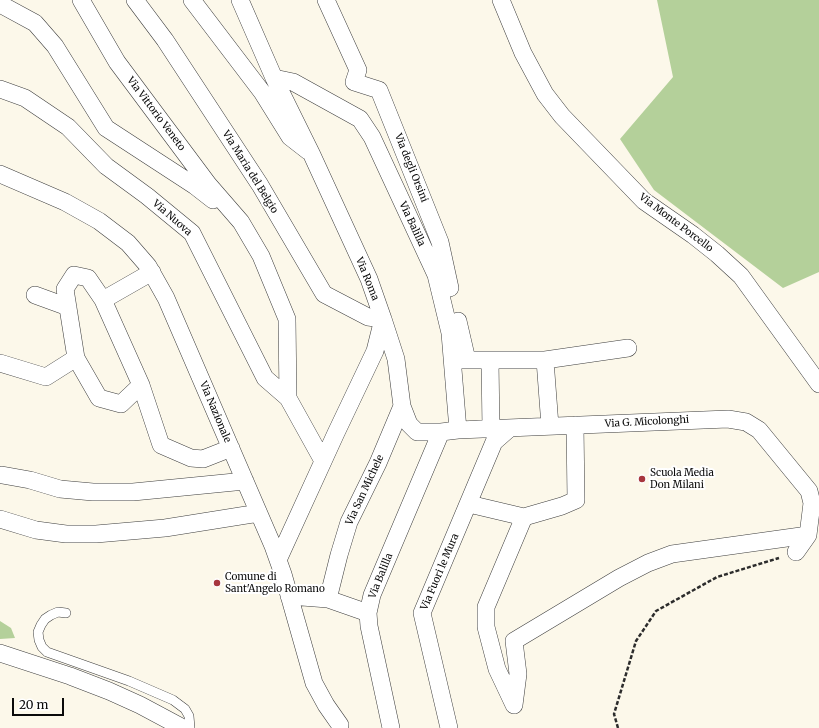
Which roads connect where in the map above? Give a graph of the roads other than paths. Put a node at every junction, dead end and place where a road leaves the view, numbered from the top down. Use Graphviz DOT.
graph roads {
  1 [pos="81,0"];
  2 [pos="135,0"];
  3 [pos="192,0"];
  4 [pos="240,0"];
  5 [pos="326,0"];
  6 [pos="501,0"];
  7 [pos="0,4"];
  8 [pos="274,78"];
  9 [pos="0,89"];
  10 [pos="312,155"];
  11 [pos="0,174"];
  12 [pos="241,222"];
  13 [pos="152,272"];
  14 [pos="35,295"];
  15 [pos="103,300"];
  16 [pos="68,307"];
  17 [pos="383,319"];
  18 [pos="628,348"];
  19 [pos="76,358"];
  20 [pos="460,360"];
  21 [pos="545,360"];
  22 [pos="490,361"];
  23 [pos="0,363"];
  24 [pos="819,384"];
  25 [pos="141,385"];
  26 [pos="288,398"];
  27 [pos="402,406"];
  28 [pos="575,425"];
  29 [pos="550,426"];
  30 [pos="510,428"];
  31 [pos="491,429"];
  32 [pos="458,430"];
  33 [pos="441,432"];
  34 [pos="231,448"];
  35 [pos="323,461"];
  36 [pos="2,474"];
  37 [pos="245,481"];
  38 [pos="469,504"];
  39 [pos="259,513"];
  40 [pos="524,517"];
  41 [pos="0,519"];
  42 [pos="814,533"];
  43 [pos="796,552"];
  44 [pos="278,560"];
  45 [pos="289,596"];
  46 [pos="328,599"];
  47 [pos="66,613"];
  48 [pos="368,613"];
  49 [pos="0,653"];
  50 [pos="340,725"];
  51 [pos="183,728"];
  52 [pos="190,728"];
  53 [pos="391,728"];
  54 [pos="449,728"];
  1 -- 12 [label="street, Via Vittorio Veneto"];
  2 -- 17 [label="street, Via Maria del Belgio"];
  3 -- 10 [label="street"];
  4 -- 8 [label="street, Via Roma"];
  5 -- 20 [label="street, Via degli Orsini"];
  6 -- 24 [label="street, Via Monte Porcello"];
  7 -- 12 [label="street"];
  8 -- 10 [label="street, Via Roma"];
  8 -- 20 [label="street, Via Balilla"];
  9 -- 26 [label="street, Via Nuova"];
  10 -- 17 [label="street, Via Roma"];
  11 -- 13 [label="street, Via Nazionale"];
  12 -- 26 [label="street"];
  13 -- 15 [label="street"];
  13 -- 34 [label="street, Via Nazionale"];
  14 -- 16 [label="street"];
  15 -- 16 [label="street"];
  15 -- 25 [label="street"];
  16 -- 19 [label="street"];
  17 -- 27 [label="street, Via Roma"];
  17 -- 35 [label="street"];
  18 -- 21 [label="street"];
  19 -- 23 [label="street"];
  19 -- 25 [label="street"];
  20 -- 22 [label="street"];
  20 -- 32 [label="street, Via Balilla"];
  21 -- 22 [label="street"];
  21 -- 29 [label="street"];
  22 -- 31 [label="street"];
  25 -- 34 [label="street"];
  26 -- 35 [label="street"];
  27 -- 33 [label="street, Via G. Micolonghi"];
  27 -- 46 [label="street, Via San Michele"];
  28 -- 29 [label="street, Via G. Micolonghi"];
  28 -- 40 [label="street"];
  28 -- 42 [label="street, Via G. Micolonghi"];
  29 -- 30 [label="street, Via G. Micolonghi"];
  30 -- 31 [label="street, Via G. Micolonghi"];
  30 -- 38 [label="street, Via Fuori le Mura"];
  31 -- 32 [label="street, Via G. Micolonghi"];
  32 -- 33 [label="street, Via G. Micolonghi"];
  33 -- 48 [label="street, Via Balilla"];
  34 -- 37 [label="street, Via Nazionale"];
  35 -- 44 [label="street"];
  36 -- 37 [label="street"];
  37 -- 39 [label="street, Via Nazionale"];
  38 -- 40 [label="street"];
  38 -- 54 [label="street, Via Fuori le Mura"];
  39 -- 41 [label="street"];
  39 -- 44 [label="street, Via Nazionale"];
  40 -- 42 [label="street"];
  42 -- 43 [label="street, Via G. Micolonghi"];
  44 -- 45 [label="street, Via Nazionale"];
  45 -- 46 [label="street"];
  45 -- 50 [label="street, Via Nazionale"];
  46 -- 48 [label="street"];
  47 -- 52 [label="lane"];
  48 -- 53 [label="street, Via Balilla"];
  49 -- 51 [label="street"];
}
